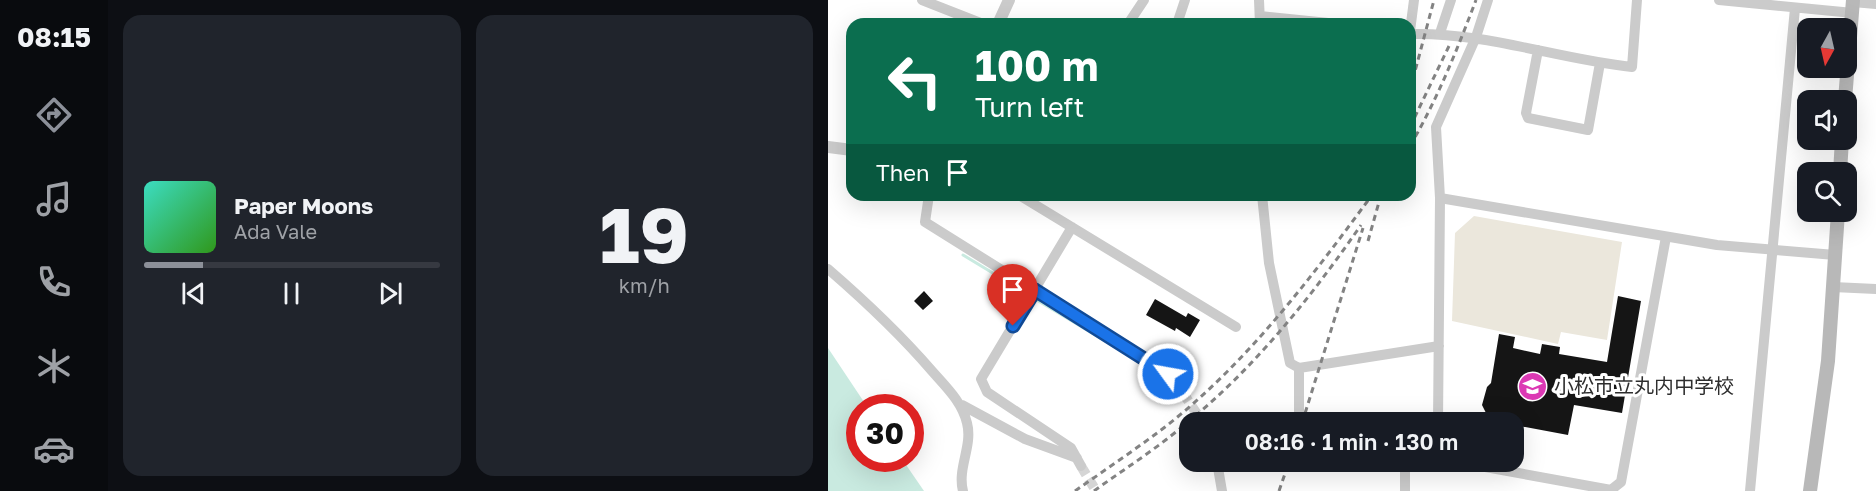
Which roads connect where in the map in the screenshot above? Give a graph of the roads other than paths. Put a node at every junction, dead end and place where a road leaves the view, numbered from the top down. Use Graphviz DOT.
graph roads {
  1 [pos="922,0"];
  2 [pos="1009,0"];
  3 [pos="1144,0"];
  4 [pos="1185,0"];
  5 [pos="1259,0"];
  6 [pos="1414,0"];
  7 [pos="1451,0"];
  8 [pos="1488,0"];
  9 [pos="1637,0"];
  10 [pos="1719,0"];
  11 [pos="1757,2"];
  12 [pos="1876,4"];
  13 [pos="1853,5"];
  14 [pos="1795,8"];
  15 [pos="968,18"];
  16 [pos="1001,18"];
  17 [pos="1132,18"];
  18 [pos="1179,18"];
  19 [pos="1260,18"];
  20 [pos="1412,18"];
  21 [pos="1416,32"];
  22 [pos="1440,33"];
  23 [pos="1476,37"];
  24 [pos="1538,50"];
  25 [pos="1600,63"];
  26 [pos="1846,90"];
  27 [pos="828,147"];
  28 [pos="846,149"];
  29 [pos="1440,198"];
  30 [pos="928,201"];
  31 [pos="1029,201"];
  32 [pos="1263,201"];
  33 [pos="1837,222"];
  34 [pos="1072,227"];
  35 [pos="1666,237"];
  36 [pos="1773,250"];
  37 [pos="1835,255"];
  38 [pos="828,269"];
  39 [pos="1833,287"];
  40 [pos="1876,289"];
  41 [pos="1035,290"];
  42 [pos="1236,327"];
  43 [pos="1439,346"];
  44 [pos="1299,368"];
  45 [pos="1183,393"];
  46 [pos="962,405"];
  47 [pos="1299,412"];
  48 [pos="1438,412"];
  49 [pos="1219,472"];
  50 [pos="1405,472"];
  51 [pos="1513,472"];
  52 [pos="1551,479"];
  53 [pos="963,491"];
  54 [pos="1222,491"];
  55 [pos="1405,491"];
  56 [pos="1549,491"];
  57 [pos="1750,491"];
  58 [pos="1810,491"];
  1 -- 15 [label="street"];
  2 -- 16 [label="street"];
  3 -- 17 [label="street"];
  4 -- 18 [label="street"];
  5 -- 19 [label="street"];
  6 -- 20 [label="street"];
  7 -- 22 [label="street"];
  8 -- 23 [label="street"];
  9 -- 25 [label="street"];
  10 -- 11 [label="street"];
  11 -- 14 [label="street"];
  12 -- 13 [label="street"];
  13 -- 14 [label="street"];
  13 -- 26 [label="main road"];
  14 -- 36 [label="street"];
  21 -- 22 [label="street"];
  22 -- 23 [label="street"];
  23 -- 24 [label="street"];
  23 -- 29 [label="street"];
  24 -- 25 [label="street"];
  24 -- 25 [label="street"];
  27 -- 28 [label="street"];
  29 -- 35 [label="street"];
  29 -- 43 [label="street"];
  30 -- 41 [label="street"];
  31 -- 34 [label="street"];
  32 -- 44 [label="street"];
  33 -- 37 [label="main road"];
  34 -- 41 [label="street"];
  34 -- 42 [label="street"];
  35 -- 36 [label="street"];
  35 -- 52 [label="street"];
  36 -- 37 [label="street"];
  36 -- 57 [label="street"];
  37 -- 39 [label="main road"];
  38 -- 46 [label="street"];
  39 -- 40 [label="street"];
  39 -- 58 [label="main road"];
  41 -- 45 [label="street"];
  41 -- 46 [label="street"];
  43 -- 44 [label="street"];
  43 -- 48 [label="street"];
  44 -- 47 [label="street"];
  46 -- 53 [label="street"];
  49 -- 54 [label="street"];
  50 -- 55 [label="street"];
  51 -- 52 [label="street"];
  52 -- 56 [label="street"];
}
